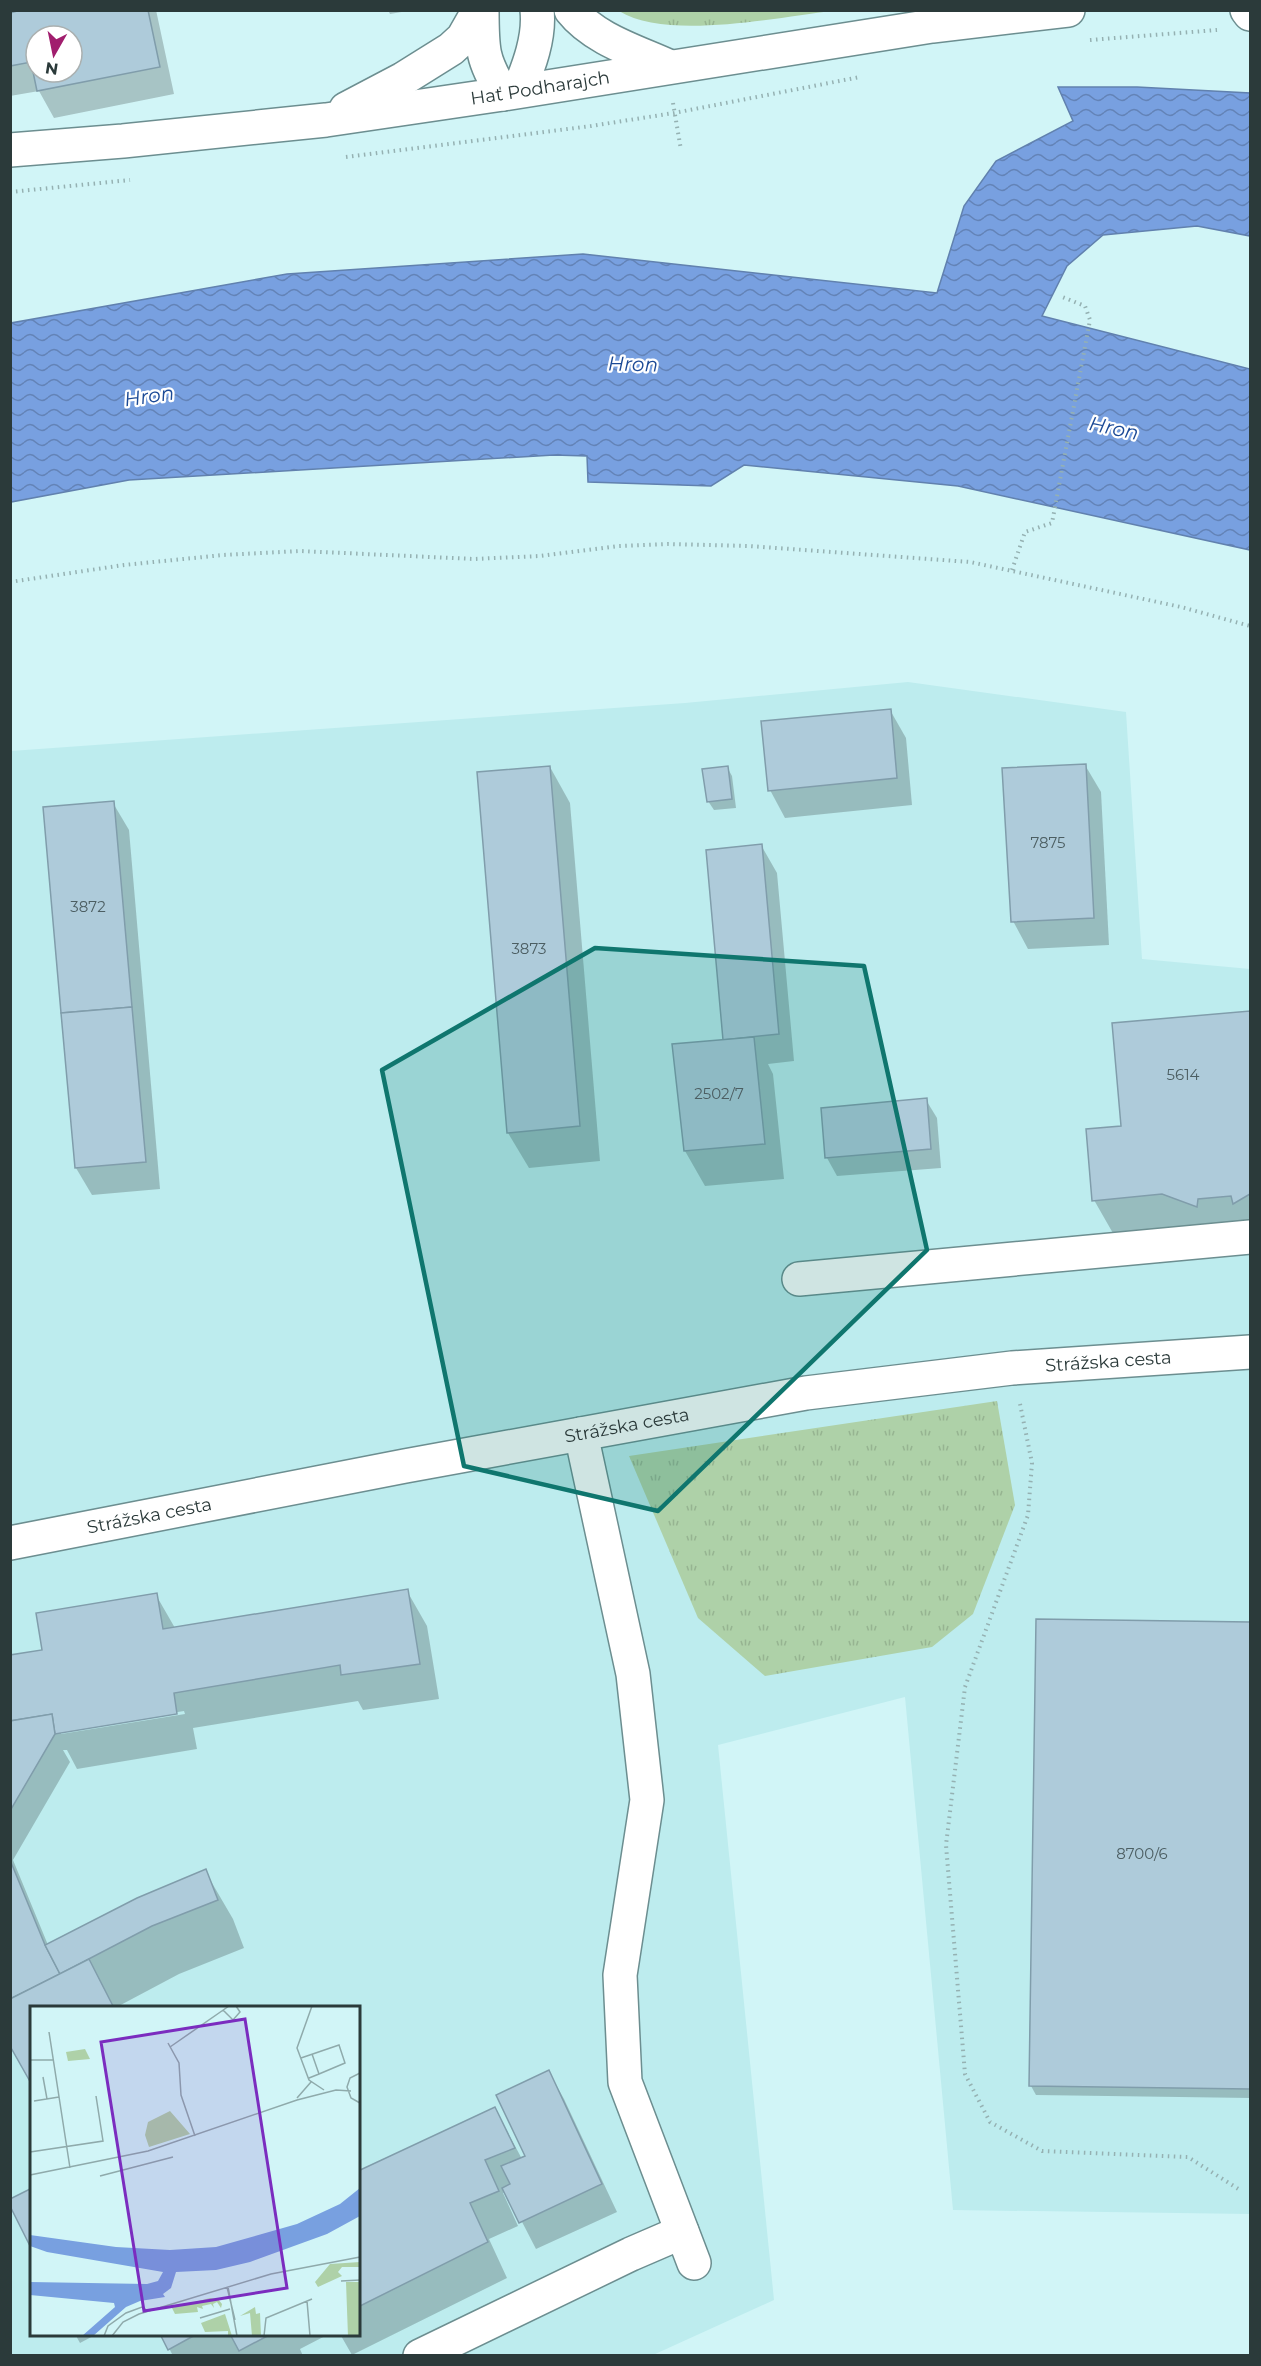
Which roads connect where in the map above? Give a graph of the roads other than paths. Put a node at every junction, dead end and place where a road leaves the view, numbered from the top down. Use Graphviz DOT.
graph roads {
  1 [pos="481,10"];
  2 [pos="537,10"];
  3 [pos="570,10"];
  4 [pos="1068,10"];
  5 [pos="668,66"];
  6 [pos="511,92"];
  7 [pos="326,120"];
  8 [pos="10,150"];
  9 [pos="1251,1237"];
  10 [pos="800,1279"];
  11 [pos="1251,1352"];
  12 [pos="581,1434"];
  13 [pos="10,1542"];
  14 [pos="682,2232"];
  15 [pos="694,2263"];
  16 [pos="420,2355"];
  1 -- 6 [label="street"];
  1 -- 7 [label="street"];
  2 -- 6 [label="street"];
  3 -- 5 [label="street"];
  4 -- 5 [label="street, Hať Podharajch"];
  5 -- 6 [label="street, Hať Podharajch"];
  6 -- 7 [label="street, Hať Podharajch"];
  7 -- 8 [label="street, Hať Podharajch"];
  9 -- 10 [label="street"];
  11 -- 12 [label="street, Strážska cesta"];
  12 -- 13 [label="street, Strážska cesta"];
  12 -- 14 [label="street"];
  14 -- 15 [label="street"];
  14 -- 16 [label="street"];
}
